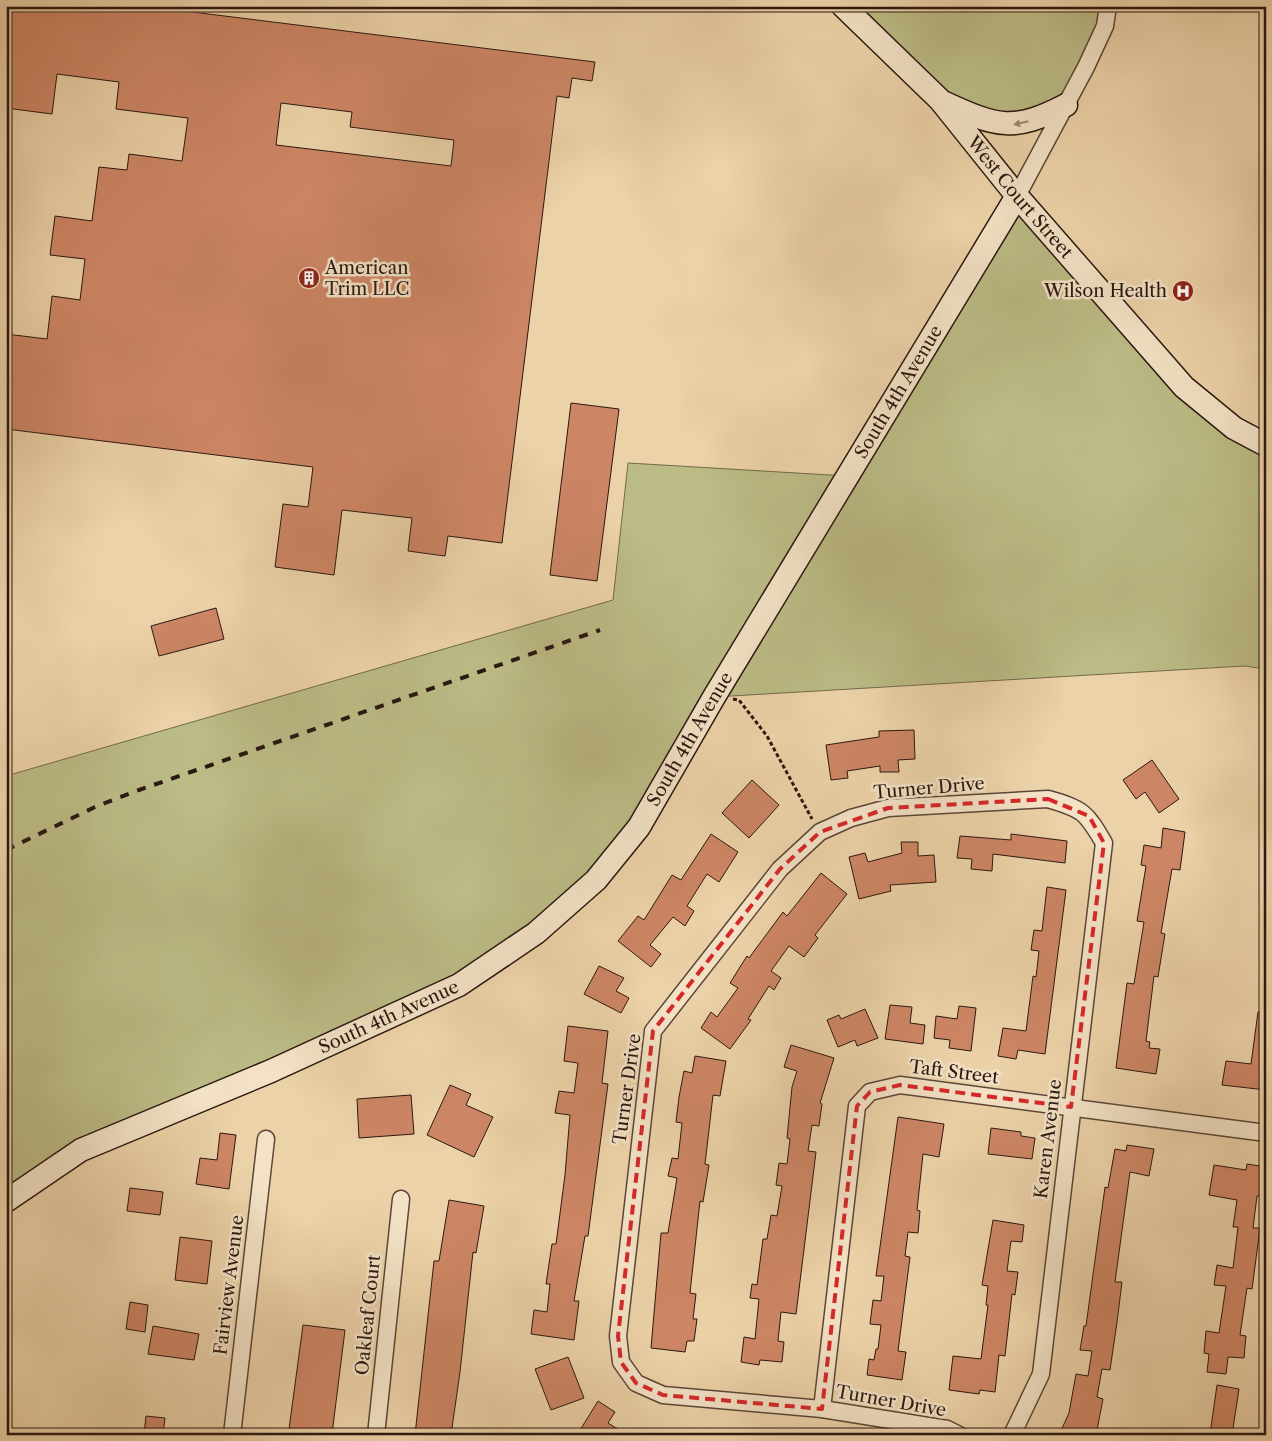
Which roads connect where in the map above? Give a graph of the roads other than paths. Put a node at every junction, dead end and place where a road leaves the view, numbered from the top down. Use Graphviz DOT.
graph roads {
  1 [pos="842,6"];
  2 [pos="1108,6"];
  3 [pos="940,100"];
  4 [pos="1066,104"];
  5 [pos="1017,196"];
  6 [pos="1266,445"];
  7 [pos="1104,843"];
  8 [pos="1071,1107"];
  9 [pos="1266,1133"];
  10 [pos="266,1139"];
  11 [pos="401,1200"];
  12 [pos="6,1201"];
  13 [pos="822,1409"];
  14 [pos="232,1435"];
  15 [pos="376,1435"];
  16 [pos="959,1435"];
  17 [pos="1012,1435"];
  1 -- 3 [label="street, West Court Street"];
  2 -- 4 [label="street, South 4th Avenue"];
  4 -- 3 [label="street, one-way"];
  3 -- 5 [label="street, West Court Street"];
  4 -- 5 [label="street, South 4th Avenue"];
  5 -- 6 [label="street, West Court Street"];
  5 -- 12 [label="street, South 4th Avenue"];
  7 -- 8 [label="street, Karen Avenue"];
  7 -- 13 [label="street, Turner Drive"];
  8 -- 9 [label="street, Taft Street"];
  8 -- 13 [label="street, Taft Street"];
  8 -- 17 [label="street, Karen Avenue"];
  10 -- 14 [label="street, Fairview Avenue"];
  11 -- 15 [label="street, Oakleaf Court"];
  13 -- 16 [label="street, Turner Drive"];
}
